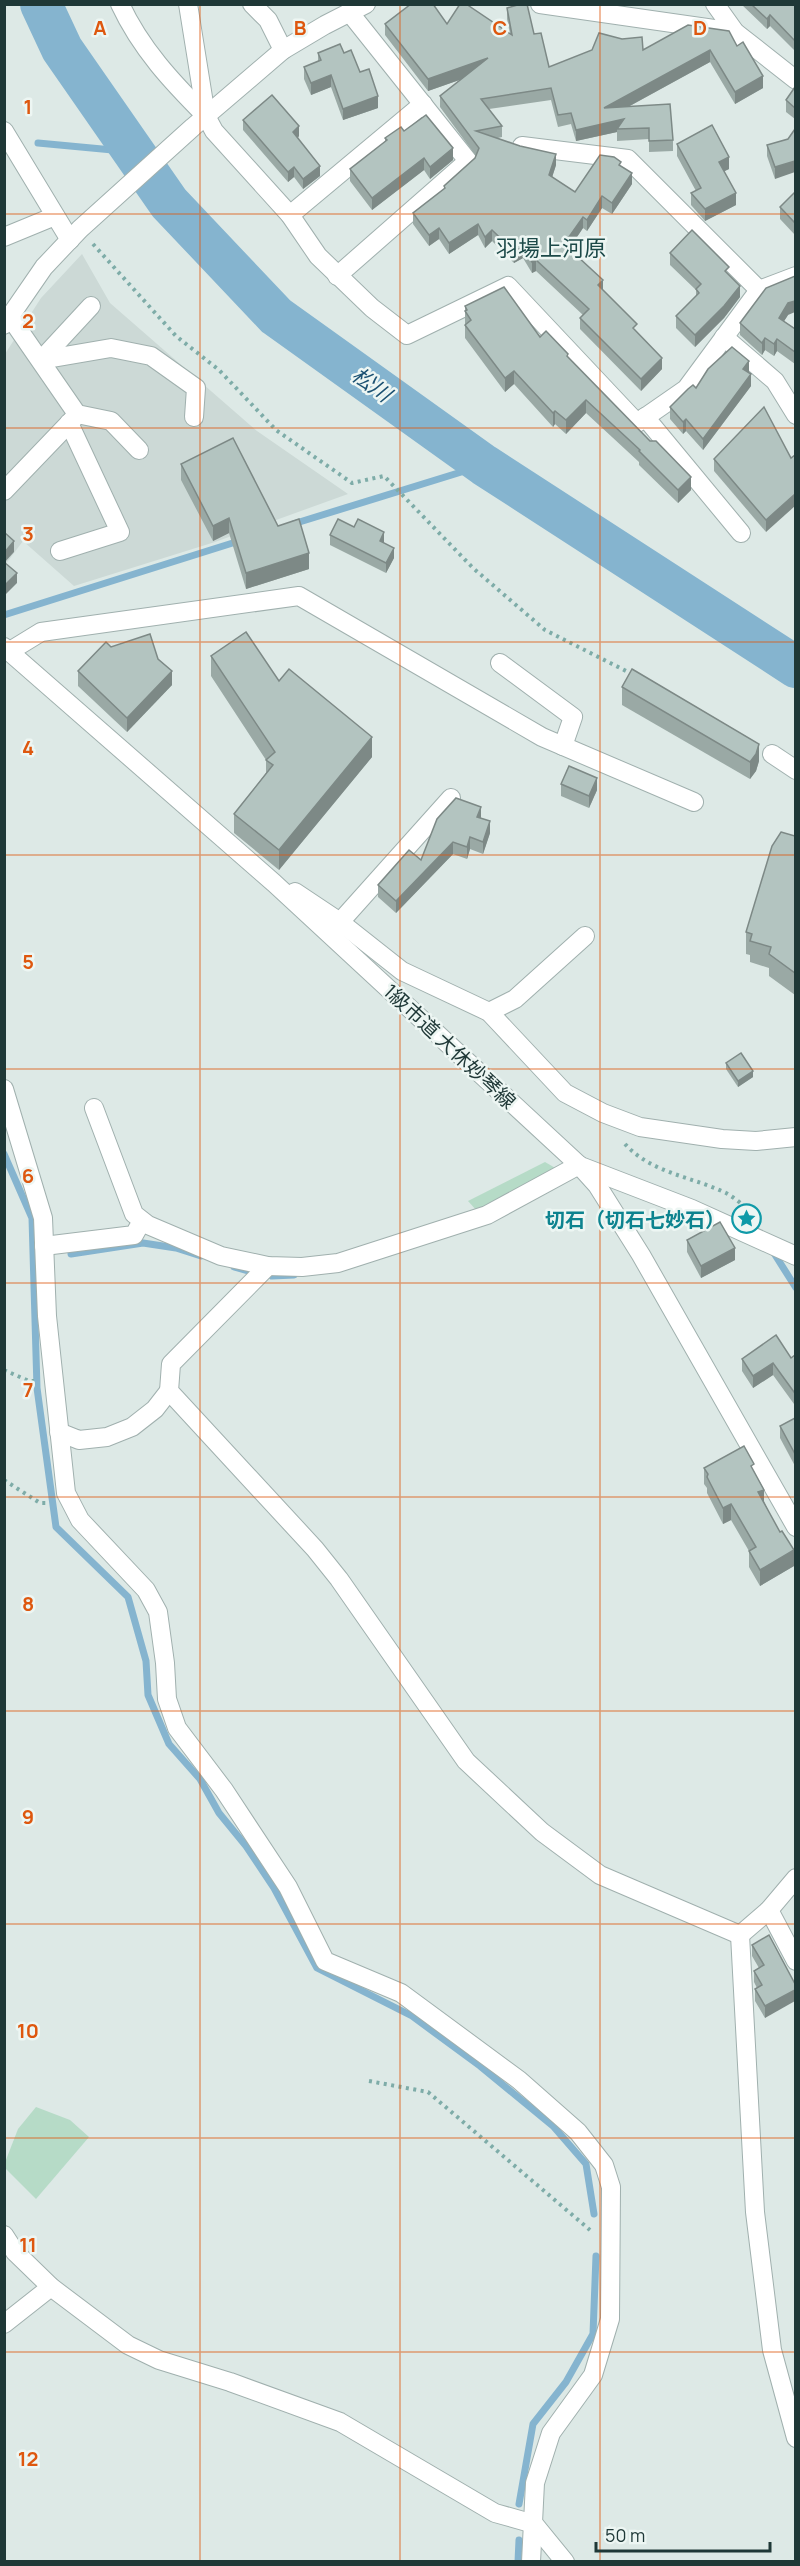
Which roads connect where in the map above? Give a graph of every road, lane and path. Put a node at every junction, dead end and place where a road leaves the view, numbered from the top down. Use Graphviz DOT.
graph roads {
  1 [pos="120,4"];
  2 [pos="188,4"];
  3 [pos="252,4"];
  4 [pos="540,4"];
  5 [pos="715,4"];
  6 [pos="358,9"];
  7 [pos="735,32"];
  8 [pos="283,50"];
  9 [pos="795,80"];
  10 [pos="423,104"];
  11 [pos="200,121"];
  12 [pos="4,131"];
  13 [pos="522,146"];
  14 [pos="55,216"];
  15 [pos="290,216"];
  16 [pos="79,230"];
  17 [pos="4,237"];
  18 [pos="337,276"];
  19 [pos="795,276"];
  20 [pos="759,290"];
  21 [pos="91,306"];
  22 [pos="7,321"];
  23 [pos="724,338"];
  24 [pos="40,360"];
  25 [pos="795,415"];
  26 [pos="194,417"];
  27 [pos="645,417"];
  28 [pos="73,419"];
  29 [pos="138,450"];
  30 [pos="4,491"];
  31 [pos="741,533"];
  32 [pos="60,551"];
  33 [pos="7,649"];
  34 [pos="500,663"];
  35 [pos="642,680"];
  36 [pos="563,746"];
  37 [pos="772,754"];
  38 [pos="795,770"];
  39 [pos="451,798"];
  40 [pos="694,802"];
  41 [pos="274,883"];
  42 [pos="340,922"];
  43 [pos="585,936"];
  44 [pos="489,1012"];
  45 [pos="4,1089"];
  46 [pos="94,1108"];
  47 [pos="795,1137"];
  48 [pos="622,1139"];
  49 [pos="579,1165"];
  50 [pos="142,1221"];
  51 [pos="766,1242"];
  52 [pos="44,1246"];
  53 [pos="795,1256"];
  54 [pos="268,1266"];
  55 [pos="4,1370"];
  56 [pos="29,1381"];
  57 [pos="169,1391"];
  58 [pos="59,1432"];
  59 [pos="4,1480"];
  60 [pos="40,1503"];
  61 [pos="795,1527"];
  62 [pos="795,1878"];
  63 [pos="769,1910"];
  64 [pos="740,1935"];
  65 [pos="795,1961"];
  66 [pos="369,2081"];
  67 [pos="4,2235"];
  68 [pos="611,2248"];
  69 [pos="51,2287"];
  70 [pos="4,2324"];
  71 [pos="795,2438"];
  72 [pos="534,2524"];
  73 [pos="531,2562"];
  74 [pos="565,2562"];
  1 -- 11 [label="street"];
  2 -- 11 [label="street"];
  3 -- 8 [label="street"];
  4 -- 7 [label="street"];
  5 -- 7 [label="street"];
  6 -- 8 [label="street"];
  6 -- 10 [label="street"];
  7 -- 9 [label="street"];
  8 -- 11 [label="street"];
  10 -- 15 [label="street"];
  10 -- 18 [label="street"];
  11 -- 15 [label="street"];
  11 -- 16 [label="street"];
  12 -- 14 [label="street"];
  13 -- 20 [label="street"];
  14 -- 16 [label="street"];
  14 -- 17 [label="street"];
  15 -- 18 [label="street"];
  16 -- 22 [label="street"];
  16 -- 35 [label="path"];
  18 -- 27 [label="street"];
  19 -- 20 [label="street"];
  20 -- 23 [label="street"];
  21 -- 24 [label="street"];
  22 -- 24 [label="street"];
  23 -- 25 [label="street"];
  23 -- 27 [label="street"];
  24 -- 26 [label="street"];
  24 -- 28 [label="street"];
  27 -- 31 [label="street"];
  28 -- 29 [label="street"];
  28 -- 30 [label="street"];
  28 -- 32 [label="street"];
  33 -- 36 [label="street"];
  33 -- 41 [label="street, 1級市道 大休妙琴線"];
  34 -- 36 [label="street"];
  36 -- 40 [label="street"];
  37 -- 38 [label="street"];
  39 -- 42 [label="street"];
  41 -- 42 [label="street"];
  41 -- 49 [label="street, 1級市道 大休妙琴線"];
  42 -- 44 [label="street"];
  43 -- 44 [label="street"];
  44 -- 47 [label="street"];
  45 -- 52 [label="street"];
  46 -- 50 [label="street"];
  48 -- 51 [label="path"];
  49 -- 51 [label="street"];
  49 -- 54 [label="street"];
  49 -- 61 [label="street, 1級市道 大休妙琴線"];
  50 -- 52 [label="street"];
  50 -- 54 [label="street"];
  51 -- 53 [label="street"];
  52 -- 58 [label="street"];
  54 -- 57 [label="street"];
  55 -- 56 [label="path"];
  57 -- 58 [label="street"];
  57 -- 64 [label="street"];
  58 -- 68 [label="street"];
  59 -- 60 [label="path"];
  62 -- 63 [label="street"];
  63 -- 64 [label="street"];
  63 -- 65 [label="street"];
  64 -- 71 [label="street"];
  66 -- 68 [label="path"];
  67 -- 69 [label="street"];
  68 -- 72 [label="street"];
  69 -- 70 [label="street"];
  69 -- 72 [label="street"];
  72 -- 73 [label="street"];
  72 -- 74 [label="street"];
}
